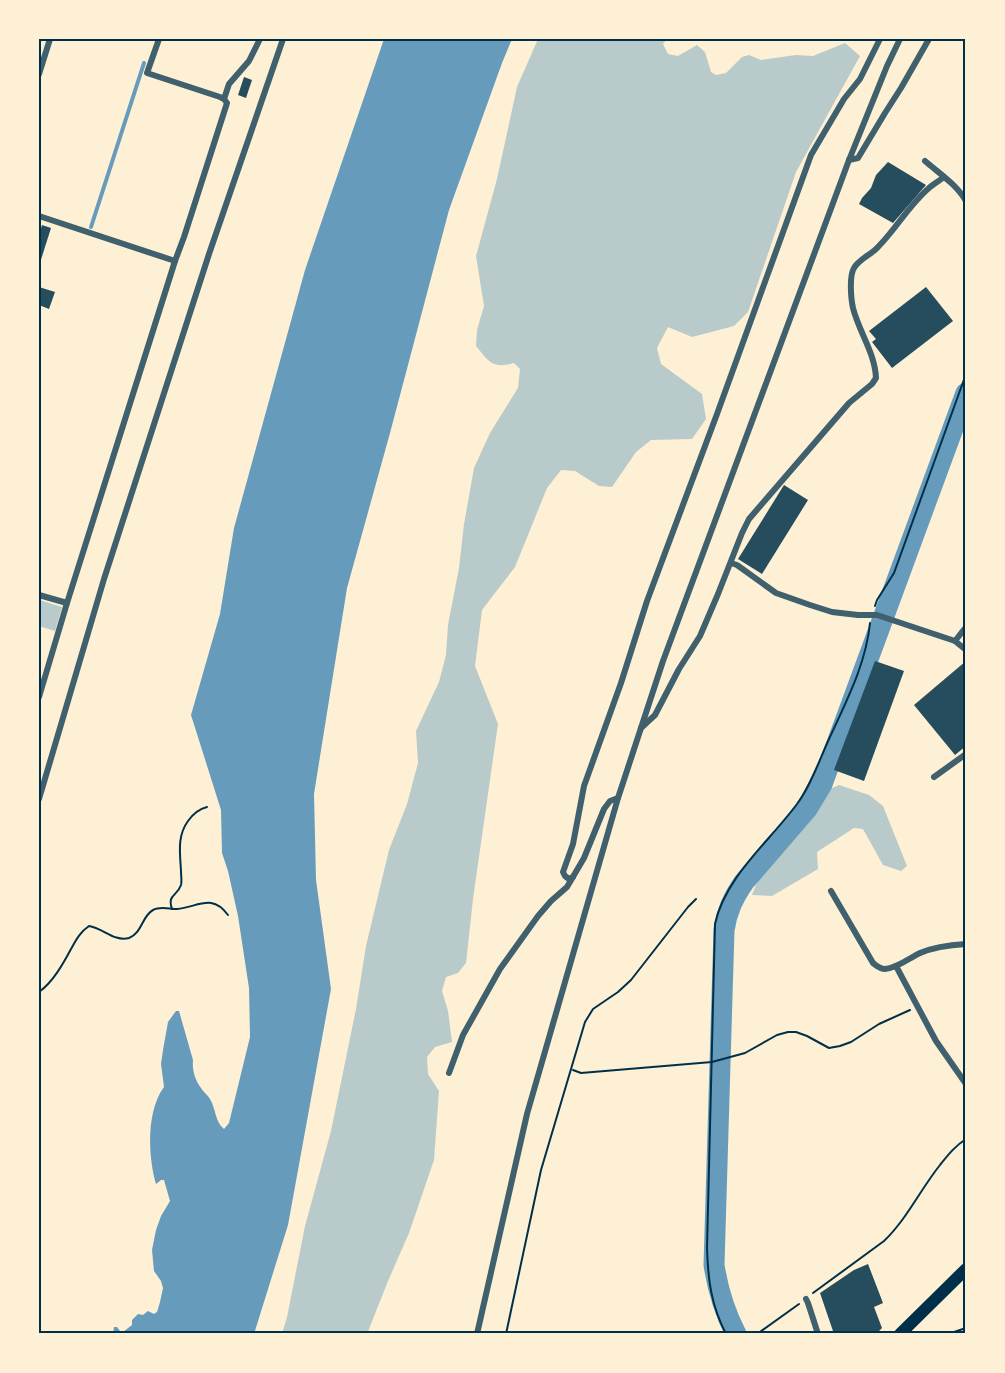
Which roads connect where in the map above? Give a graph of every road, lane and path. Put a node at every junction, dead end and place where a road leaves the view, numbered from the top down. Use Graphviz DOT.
graph roads {
  1 [pos="50,39"];
  2 [pos="159,39"];
  3 [pos="260,39"];
  4 [pos="283,39"];
  5 [pos="900,39"];
  6 [pos="929,39"];
  7 [pos="879,40"];
  8 [pos="39,74"];
  9 [pos="224,99"];
  10 [pos="849,160"];
  11 [pos="925,161"];
  12 [pos="944,177"];
  13 [pos="966,201"];
  14 [pos="39,216"];
  15 [pos="175,261"];
  16 [pos="966,374"];
  17 [pos="731,563"];
  18 [pos="39,595"];
  19 [pos="67,603"];
  20 [pos="875,615"];
  21 [pos="966,627"];
  22 [pos="956,641"];
  23 [pos="966,650"];
  24 [pos="39,697"];
  25 [pos="640,729"];
  26 [pos="966,754"];
  27 [pos="934,777"];
  28 [pos="618,798"];
  29 [pos="39,799"];
  30 [pos="207,807"];
  31 [pos="573,877"];
  32 [pos="831,891"];
  33 [pos="696,899"];
  34 [pos="172,909"];
  35 [pos="228,915"];
  36 [pos="966,944"];
  37 [pos="896,966"];
  38 [pos="39,992"];
  39 [pos="918,1006"];
  40 [pos="712,1062"];
  41 [pos="572,1070"];
  42 [pos="448,1073"];
  43 [pos="966,1084"];
  44 [pos="966,1139"];
  45 [pos="966,1269"];
  46 [pos="806,1299"];
  47 [pos="966,1328"];
  48 [pos="477,1334"];
  49 [pos="506,1334"];
  50 [pos="726,1334"];
  51 [pos="757,1334"];
  52 [pos="818,1334"];
  53 [pos="900,1334"];
  54 [pos="948,1334"];
  1 -- 8 [label="street"];
  2 -- 9 [label="street"];
  3 -- 9 [label="street"];
  4 -- 29 [label="street"];
  5 -- 10 [label="street"];
  6 -- 10 [label="street"];
  7 -- 31 [label="street"];
  9 -- 15 [label="street"];
  10 -- 25 [label="street"];
  11 -- 12 [label="street"];
  12 -- 13 [label="street"];
  12 -- 17 [label="street"];
  14 -- 15 [label="street"];
  15 -- 19 [label="street"];
  16 -- 20 [label="path"];
  17 -- 20 [label="street"];
  17 -- 25 [label="street"];
  18 -- 19 [label="street"];
  19 -- 24 [label="street"];
  20 -- 22 [label="street"];
  20 -- 40 [label="path"];
  21 -- 22 [label="street"];
  22 -- 23 [label="street"];
  25 -- 28 [label="street"];
  26 -- 27 [label="street"];
  28 -- 31 [label="street"];
  28 -- 48 [label="street"];
  30 -- 34 [label="path"];
  31 -- 42 [label="street"];
  32 -- 37 [label="street"];
  33 -- 41 [label="path"];
  34 -- 35 [label="path"];
  34 -- 38 [label="path"];
  36 -- 37 [label="street"];
  37 -- 39 [label="street"];
  39 -- 40 [label="path"];
  39 -- 43 [label="street"];
  40 -- 41 [label="path"];
  40 -- 50 [label="path"];
  41 -- 49 [label="path"];
  44 -- 46 [label="path"];
  45 -- 53 [label="main road"];
  46 -- 51 [label="path"];
  46 -- 52 [label="street"];
  47 -- 54 [label="path"];
}
